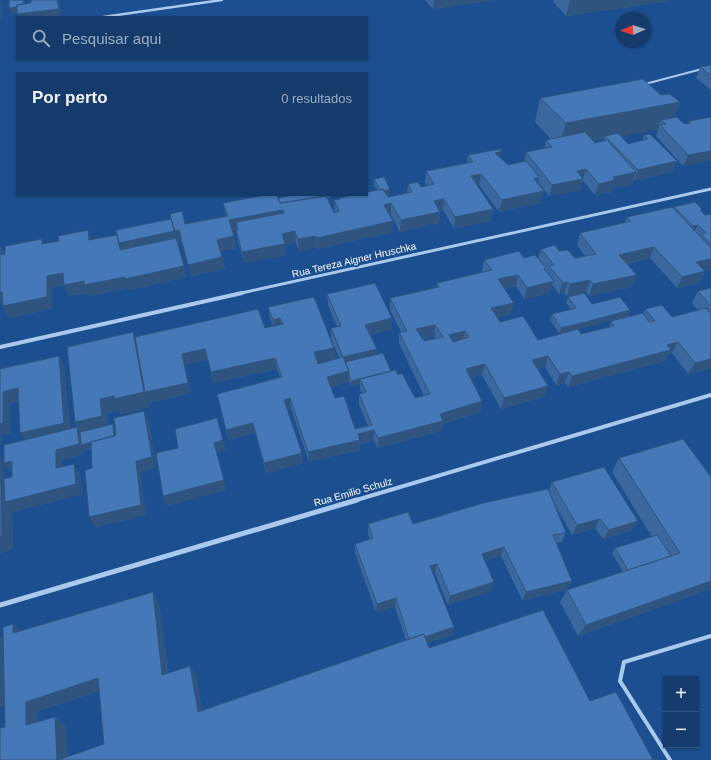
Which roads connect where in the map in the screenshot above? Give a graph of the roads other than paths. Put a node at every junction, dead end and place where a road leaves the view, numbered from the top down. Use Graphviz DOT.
graph roads {
  1 [pos="222,0"];
  2 [pos="109,16"];
  3 [pos="704,69"];
  4 [pos="644,84"];
  5 [pos="711,189"];
  6 [pos="0,347"];
  7 [pos="711,395"];
  8 [pos="0,605"];
  9 [pos="711,636"];
  10 [pos="670,760"];
  1 -- 2 [label="street"];
  3 -- 4 [label="lane"];
  5 -- 6 [label="street, Rua Tereza Aigner Hruschka"];
  7 -- 8 [label="street, Rua Emilio Schulz"];
  9 -- 10 [label="lane"];
}
